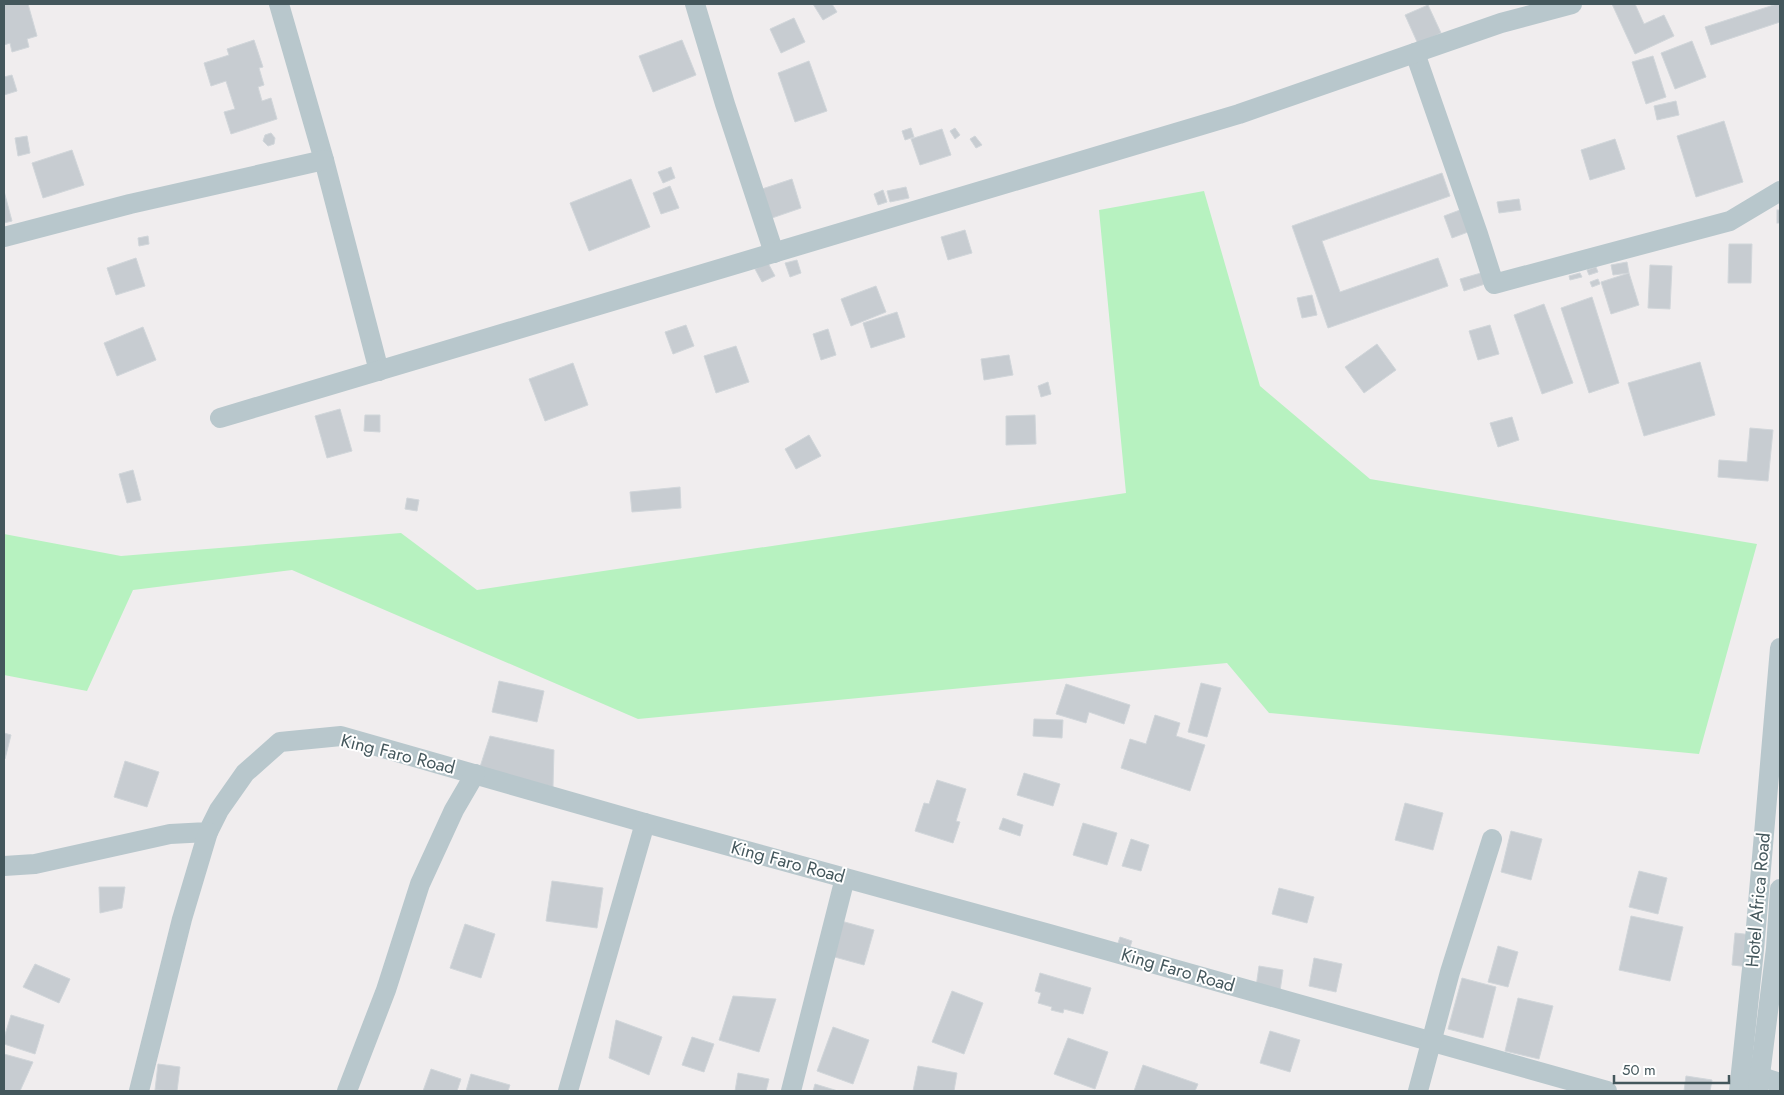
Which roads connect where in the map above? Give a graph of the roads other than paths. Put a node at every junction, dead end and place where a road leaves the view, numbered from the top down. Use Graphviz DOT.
graph roads {
  1 [pos="279,4"];
  2 [pos="696,4"];
  3 [pos="1572,4"];
  4 [pos="1415,53"];
  5 [pos="324,160"];
  6 [pos="1780,191"];
  7 [pos="4,237"];
  8 [pos="774,253"];
  9 [pos="380,371"];
  10 [pos="220,418"];
  11 [pos="1780,648"];
  12 [pos="475,774"];
  13 [pos="645,823"];
  14 [pos="208,832"];
  15 [pos="1492,839"];
  16 [pos="4,866"];
  17 [pos="845,878"];
  18 [pos="1780,889"];
  19 [pos="1778,949"];
  20 [pos="1431,1042"];
  21 [pos="1740,1070"];
  22 [pos="1780,1083"];
  23 [pos="1759,1084"];
  24 [pos="1575,1087"];
  25 [pos="139,1091"];
  26 [pos="347,1091"];
  27 [pos="568,1091"];
  28 [pos="791,1091"];
  29 [pos="1418,1091"];
  30 [pos="1606,1091"];
  31 [pos="1739,1091"];
  1 -- 5 [label="street"];
  2 -- 8 [label="street"];
  3 -- 4 [label="street"];
  4 -- 6 [label="street"];
  4 -- 8 [label="street"];
  5 -- 7 [label="street"];
  5 -- 9 [label="street"];
  8 -- 9 [label="street"];
  9 -- 10 [label="street"];
  11 -- 21 [label="street, Hotel Africa Road"];
  12 -- 13 [label="street, King Faro Road"];
  12 -- 14 [label="street, King Faro Road"];
  12 -- 26 [label="street"];
  13 -- 17 [label="street, King Faro Road"];
  13 -- 27 [label="street"];
  14 -- 16 [label="street"];
  14 -- 25 [label="street, King Faro Road"];
  15 -- 20 [label="street"];
  17 -- 20 [label="street, King Faro Road"];
  17 -- 28 [label="street"];
  18 -- 19 [label="street, Hotel Africa Road"];
  19 -- 23 [label="street, Hotel Africa Road"];
  20 -- 24 [label="street, King Faro Road"];
  20 -- 29 [label="street"];
  21 -- 23 [label="street"];
  21 -- 31 [label="street, Hotel Africa Road"];
  22 -- 23 [label="street"];
  24 -- 30 [label="street, King Faro Road"];
}
